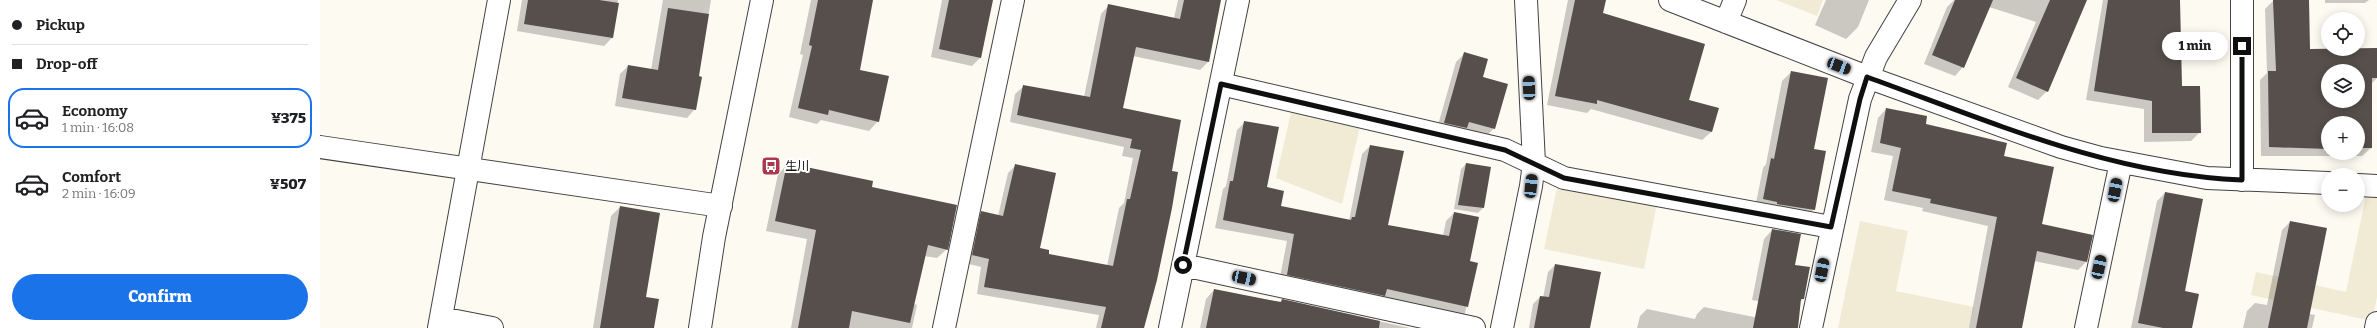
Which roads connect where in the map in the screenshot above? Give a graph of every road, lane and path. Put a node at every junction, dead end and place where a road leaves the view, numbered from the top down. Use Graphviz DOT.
graph roads {
  1 [pos="499,0"];
  2 [pos="762,0"];
  3 [pos="1013,0"];
  4 [pos="1238,0"];
  5 [pos="1526,0"];
  6 [pos="1670,0"];
  7 [pos="1735,0"];
  8 [pos="1910,0"];
  9 [pos="2242,0"];
  10 [pos="1726,22"];
  11 [pos="1867,77"];
  12 [pos="1221,84"];
  13 [pos="320,147"];
  14 [pos="2121,162"];
  15 [pos="1534,163"];
  16 [pos="468,168"];
  17 [pos="2242,180"];
  18 [pos="2321,183"];
  19 [pos="2365,185"];
  20 [pos="2377,186"];
  21 [pos="721,206"];
  22 [pos="1831,227"];
  23 [pos="1183,265"];
  24 [pos="440,323"];
  25 [pos="2377,323"];
  26 [pos="492,328"];
  27 [pos="700,328"];
  28 [pos="944,328"];
  29 [pos="1170,328"];
  30 [pos="1474,328"];
  31 [pos="1502,328"];
  32 [pos="1811,328"];
  33 [pos="2086,328"];
  34 [pos="2376,328"];
  1 -- 16 [label="street"];
  2 -- 21 [label="street"];
  3 -- 28 [label="street"];
  4 -- 12 [label="street"];
  5 -- 15 [label="street"];
  6 -- 10 [label="street"];
  7 -- 10 [label="street"];
  8 -- 11 [label="street"];
  9 -- 17 [label="street"];
  10 -- 11 [label="street"];
  11 -- 14 [label="street"];
  11 -- 22 [label="street"];
  12 -- 15 [label="street"];
  12 -- 23 [label="street"];
  13 -- 16 [label="street"];
  14 -- 17 [label="street"];
  14 -- 33 [label="street"];
  15 -- 22 [label="street"];
  15 -- 31 [label="street"];
  16 -- 21 [label="street"];
  16 -- 24 [label="street"];
  17 -- 18 [label="street"];
  19 -- 20 [label="street"];
  21 -- 27 [label="street"];
  22 -- 32 [label="street"];
  23 -- 29 [label="street"];
  23 -- 30 [label="street"];
  24 -- 26 [label="street"];
  25 -- 34 [label="street"];
}
